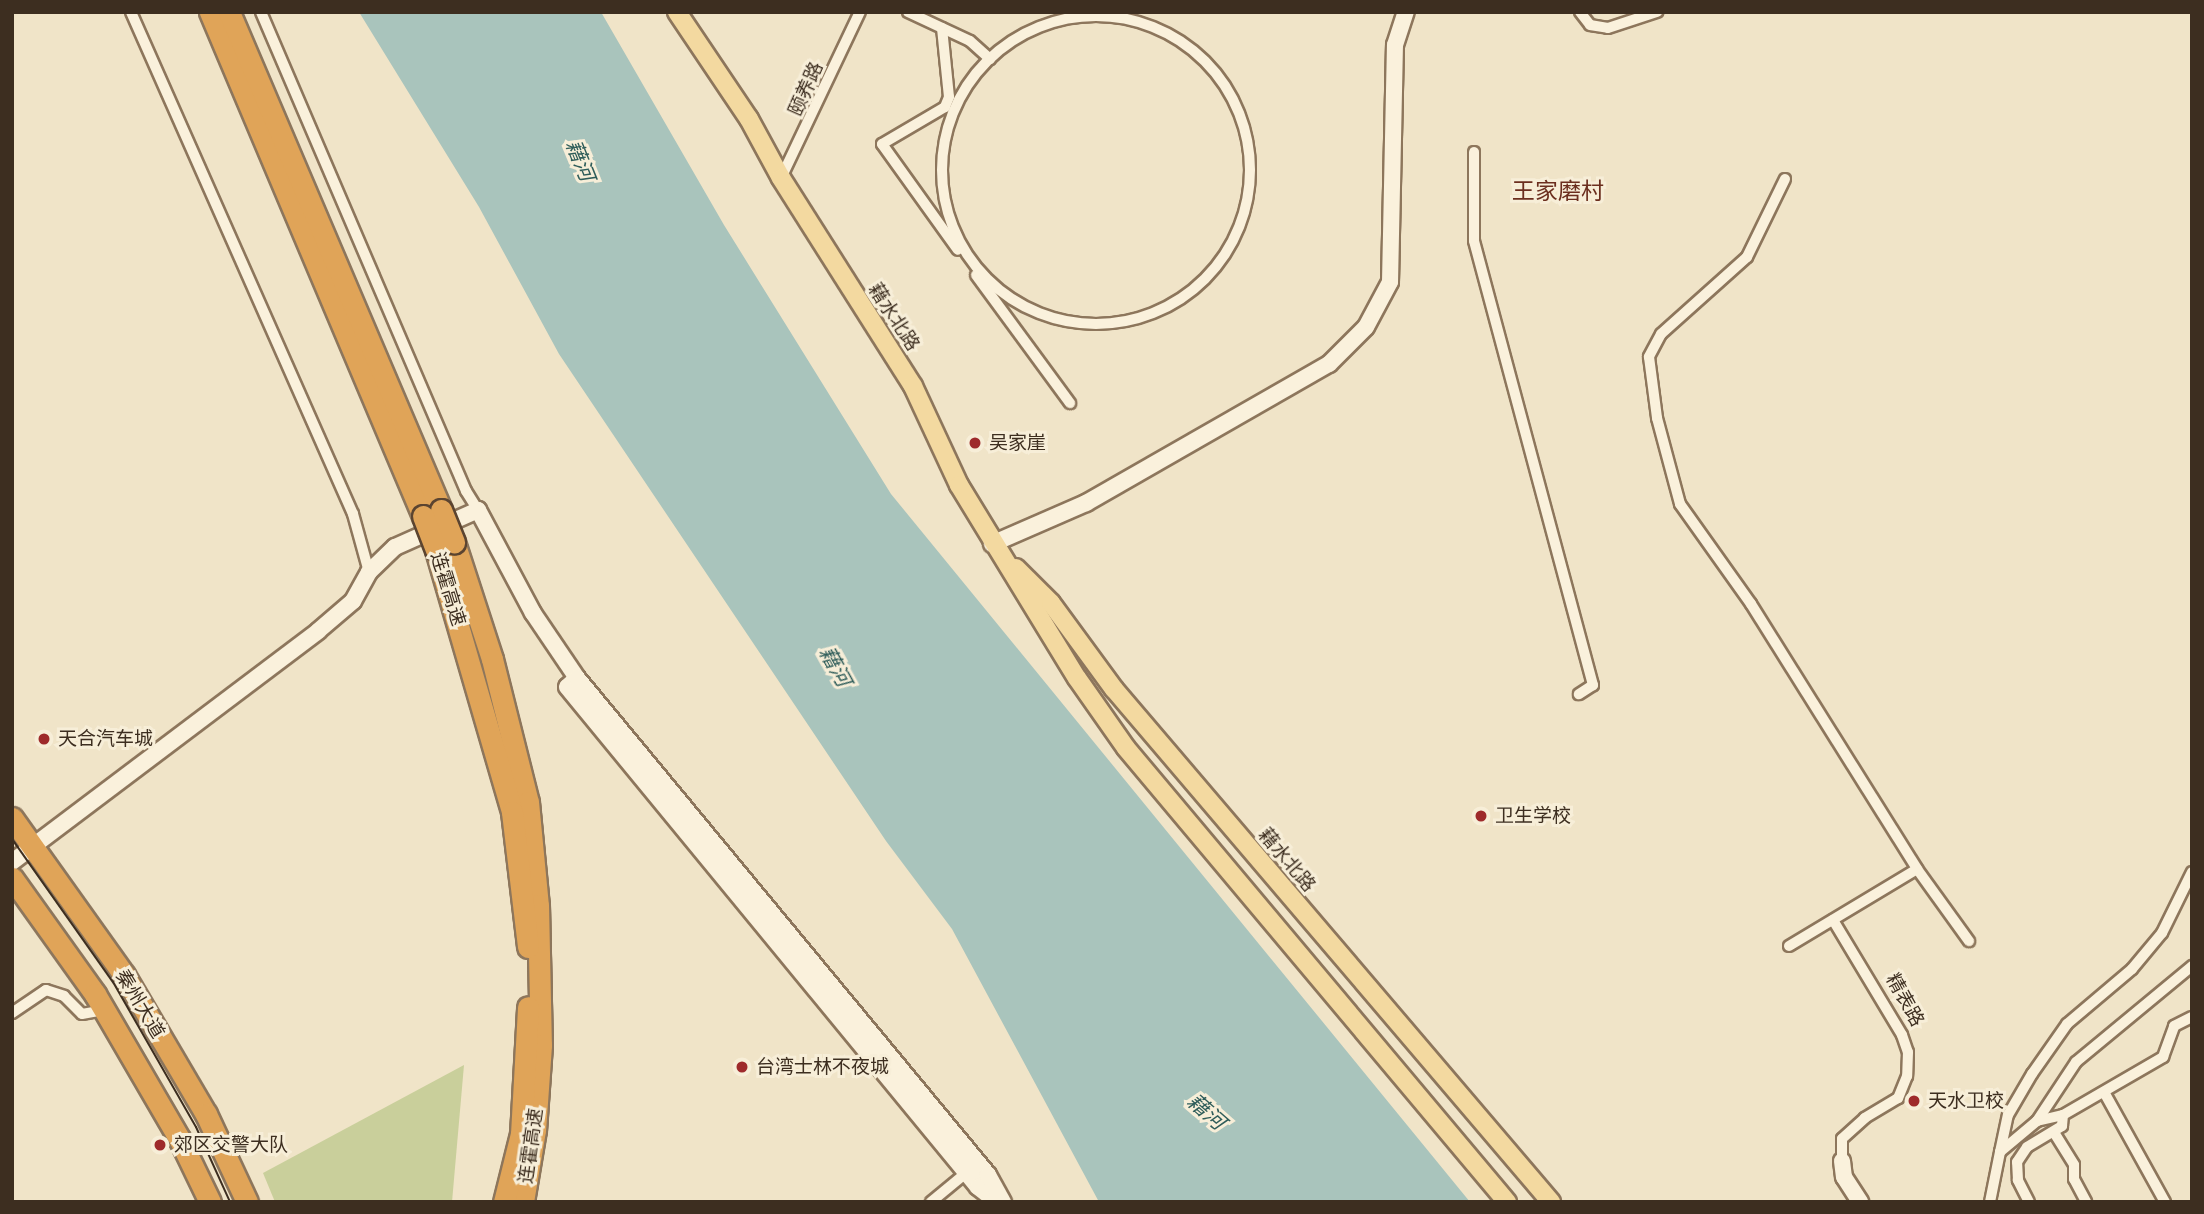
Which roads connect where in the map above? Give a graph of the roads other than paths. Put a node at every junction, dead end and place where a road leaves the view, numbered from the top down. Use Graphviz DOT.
graph roads {
  1 [pos="131,12"];
  2 [pos="210,12"];
  3 [pos="229,12"];
  4 [pos="261,12"];
  5 [pos="664,12"];
  6 [pos="860,12"];
  7 [pos="908,12"];
  8 [pos="1405,12"];
  9 [pos="1580,12"];
  10 [pos="1657,12"];
  11 [pos="681,16"];
  12 [pos="942,28"];
  13 [pos="990,59"];
  14 [pos="749,119"];
  15 [pos="1474,152"];
  16 [pos="781,178"];
  17 [pos="1785,179"];
  18 [pos="1070,403"];
  19 [pos="478,510"];
  20 [pos="432,513"];
  21 [pos="992,544"];
  22 [pos="369,572"];
  23 [pos="578,678"];
  24 [pos="1580,694"];
  25 [pos="520,807"];
  26 [pos="12,818"];
  27 [pos="34,846"];
  28 [pos="12,862"];
  29 [pos="1917,869"];
  30 [pos="2192,872"];
  31 [pos="12,878"];
  32 [pos="1833,920"];
  33 [pos="1969,941"];
  34 [pos="1790,946"];
  35 [pos="2192,966"];
  36 [pos="104,1010"];
  37 [pos="12,1013"];
  38 [pos="2192,1017"];
  39 [pos="2104,1092"];
  40 [pos="2063,1115"];
  41 [pos="2037,1121"];
  42 [pos="2055,1134"];
  43 [pos="2000,1152"];
  44 [pos="1842,1161"];
  45 [pos="966,1172"];
  46 [pos="210,1202"];
  47 [pos="247,1202"];
  48 [pos="504,1202"];
  49 [pos="523,1202"];
  50 [pos="931,1202"];
  51 [pos="997,1202"];
  52 [pos="1003,1202"];
  53 [pos="1507,1202"];
  54 [pos="1551,1202"];
  55 [pos="1860,1202"];
  56 [pos="1990,1202"];
  57 [pos="2029,1202"];
  58 [pos="2086,1202"];
  59 [pos="2165,1202"];
  1 -- 22 [label="street"];
  2 -- 20 [label="highway, 连霍高速"];
  3 -- 20 [label="highway, 连霍高速"];
  4 -- 19 [label="street"];
  5 -- 14 [label="main road, 藉水北路"];
  6 -- 16 [label="street, 颐养路"];
  7 -- 12 [label="street"];
  8 -- 21 [label="main road"];
  9 -- 10 [label="street"];
  11 -- 14 [label="main road, 藉水北路"];
  12 -- 13 [label="street"];
  12 -- 18 [label="street"];
  13 -- 13 [label="street"];
  14 -- 16 [label="main road, 藉水北路"];
  15 -- 24 [label="street"];
  16 -- 21 [label="main road, 藉水北路"];
  17 -- 29 [label="street"];
  19 -- 22 [label="main road"];
  19 -- 23 [label="main road"];
  20 -- 25 [label="highway, 连霍高速, bridge"];
  21 -- 53 [label="main road, 藉水北路"];
  21 -- 54 [label="main road, 藉水北路"];
  22 -- 27 [label="main road"];
  23 -- 45 [label="main road"];
  23 -- 52 [label="main road"];
  25 -- 48 [label="highway, 连霍高速"];
  25 -- 49 [label="highway, 连霍高速"];
  26 -- 27 [label="highway, 秦州大道"];
  27 -- 28 [label="main road"];
  27 -- 47 [label="highway, 秦州大道"];
  29 -- 32 [label="street"];
  29 -- 33 [label="street"];
  30 -- 43 [label="street"];
  31 -- 36 [label="highway, 秦州大道"];
  32 -- 34 [label="street"];
  32 -- 44 [label="street, 精表路"];
  35 -- 41 [label="street"];
  36 -- 37 [label="street"];
  36 -- 46 [label="highway, 秦州大道"];
  38 -- 39 [label="street"];
  39 -- 40 [label="street"];
  39 -- 59 [label="street"];
  40 -- 41 [label="street"];
  40 -- 42 [label="street"];
  41 -- 43 [label="street"];
  42 -- 57 [label="street"];
  42 -- 58 [label="street"];
  43 -- 56 [label="street"];
  44 -- 55 [label="main road, 精表路"];
  45 -- 50 [label="street"];
  45 -- 51 [label="main road"];
}
